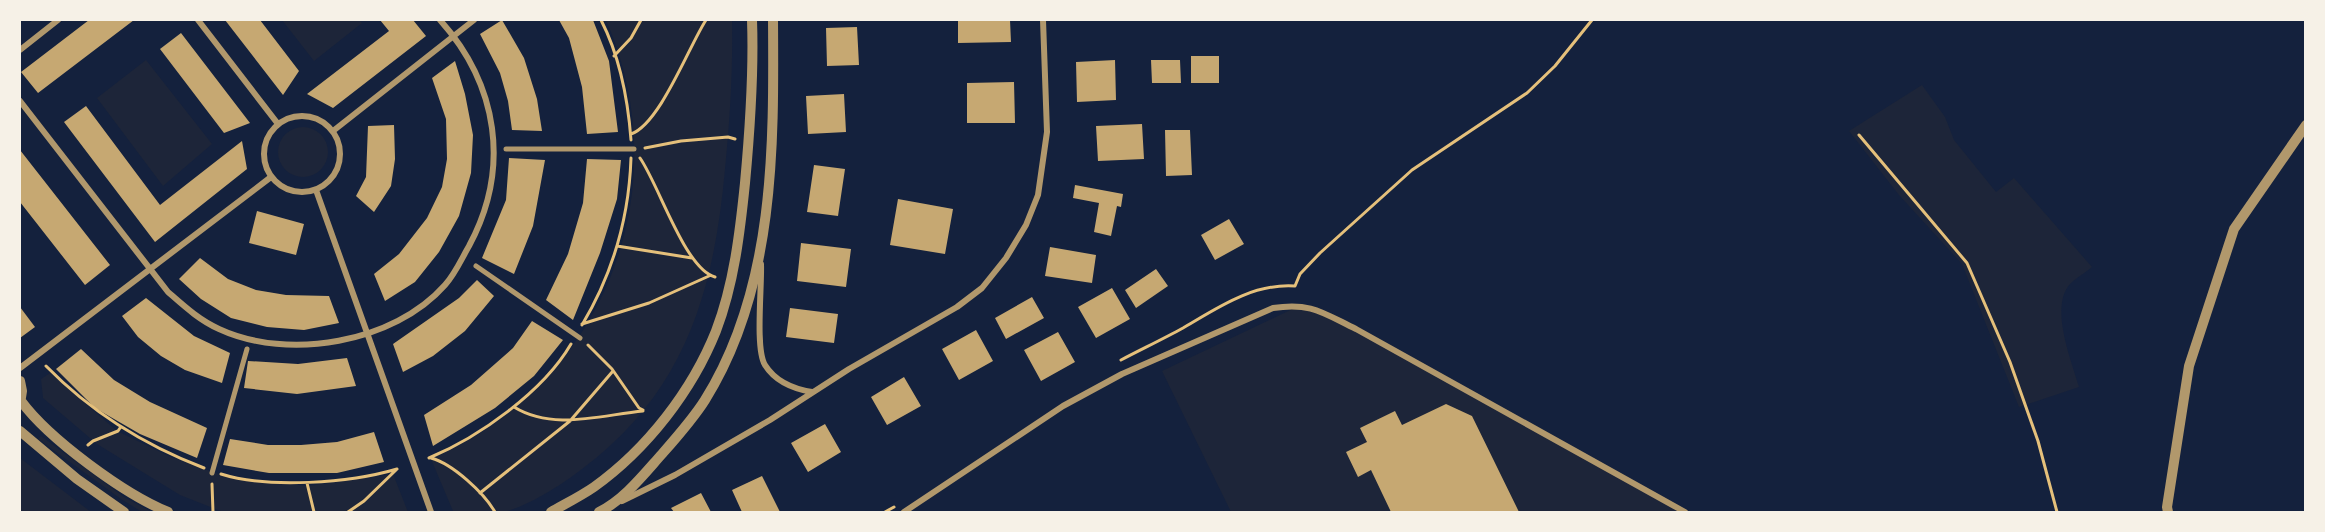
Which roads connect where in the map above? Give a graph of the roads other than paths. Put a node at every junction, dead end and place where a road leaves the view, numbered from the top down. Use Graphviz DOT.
graph roads {
  1 [pos="58,20"];
  2 [pos="198,20"];
  3 [pos="440,20"];
  4 [pos="474,20"];
  5 [pos="752,20"];
  6 [pos="773,20"];
  7 [pos="1043,20"];
  8 [pos="453,36"];
  9 [pos="20,50"];
  10 [pos="20,101"];
  11 [pos="278,124"];
  12 [pos="2306,125"];
  13 [pos="333,131"];
  14 [pos="506,149"];
  15 [pos="632,149"];
  16 [pos="271,177"];
  17 [pos="316,190"];
  18 [pos="761,248"];
  19 [pos="476,266"];
  20 [pos="149,268"];
  21 [pos="366,334"];
  22 [pos="578,336"];
  23 [pos="247,349"];
  24 [pos="20,368"];
  25 [pos="20,381"];
  26 [pos="812,392"];
  27 [pos="20,402"];
  28 [pos="20,431"];
  29 [pos="212,473"];
  30 [pos="604,510"];
  31 [pos="2167,511"];
  32 [pos="124,513"];
  33 [pos="168,513"];
  34 [pos="431,513"];
  35 [pos="551,513"];
  36 [pos="904,513"];
  37 [pos="1685,513"];
  1 -- 9 [label="street"];
  2 -- 11 [label="street"];
  3 -- 8 [label="street"];
  4 -- 8 [label="street"];
  5 -- 35 [label="street"];
  6 -- 18 [label="street"];
  7 -- 26 [label="street"];
  8 -- 13 [label="street"];
  8 -- 21 [label="street"];
  10 -- 20 [label="street"];
  11 -- 13 [label="street"];
  11 -- 16 [label="street"];
  12 -- 31 [label="street"];
  13 -- 17 [label="street"];
  14 -- 15 [label="street"];
  16 -- 17 [label="street"];
  16 -- 20 [label="street"];
  17 -- 21 [label="street"];
  18 -- 26 [label="street"];
  18 -- 30 [label="street"];
  19 -- 22 [label="street"];
  20 -- 21 [label="street"];
  20 -- 24 [label="street"];
  21 -- 34 [label="street"];
  23 -- 29 [label="street"];
  25 -- 27 [label="street"];
  26 -- 30 [label="street"];
  27 -- 33 [label="street"];
  28 -- 32 [label="street"];
  36 -- 37 [label="street"];
}
